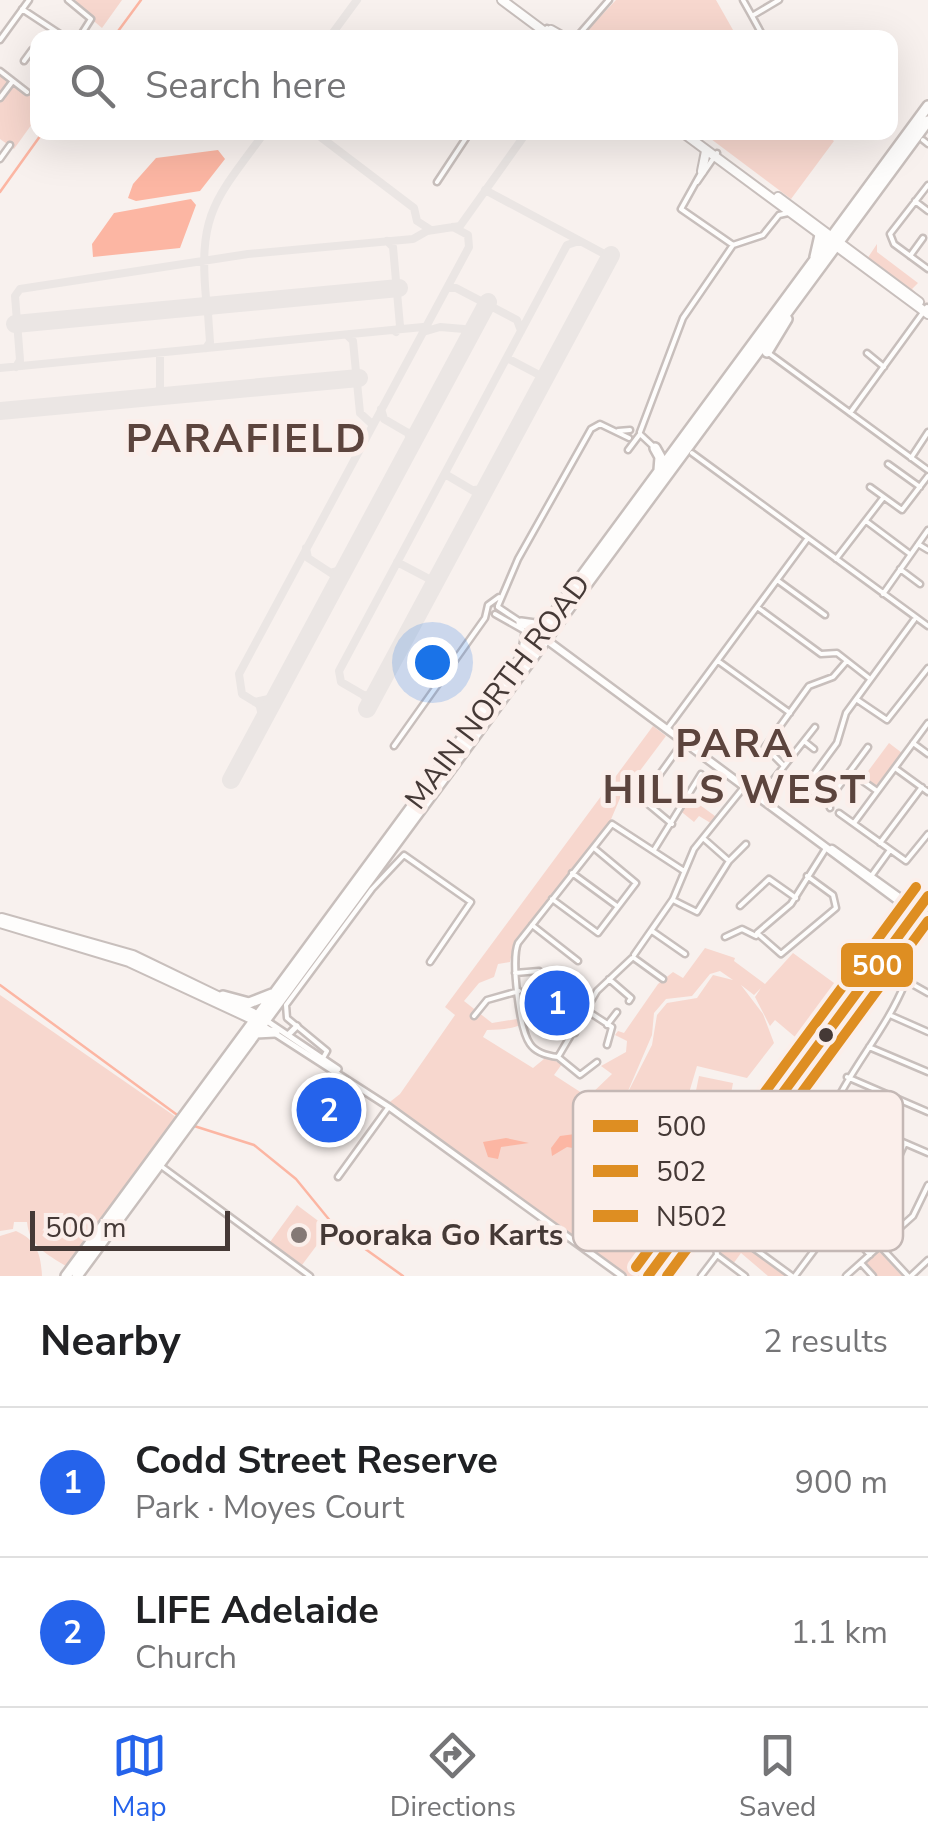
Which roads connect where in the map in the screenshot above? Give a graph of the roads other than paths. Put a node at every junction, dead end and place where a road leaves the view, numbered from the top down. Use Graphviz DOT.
graph roads {
  1 [pos="29,0"];
  2 [pos="506,0"];
  3 [pos="609,0"];
  4 [pos="743,0"];
  5 [pos="779,0"];
  6 [pos="71,1"];
  7 [pos="23,8"];
  8 [pos="752,16"];
  9 [pos="54,30"];
  10 [pos="84,30"];
  11 [pos="543,30"];
  12 [pos="583,30"];
  13 [pos="760,30"];
  14 [pos="0,40"];
  15 [pos="30,57"];
  16 [pos="24,62"];
  17 [pos="0,72"];
  18 [pos="13,81"];
  19 [pos="27,92"];
  20 [pos="0,98"];
  21 [pos="928,106"];
  22 [pos="928,121"];
  23 [pos="465,140"];
  24 [pos="695,140"];
  25 [pos="10,145"];
  26 [pos="712,156"];
  27 [pos="0,159"];
  28 [pos="702,171"];
  29 [pos="438,182"];
  30 [pos="693,185"];
  31 [pos="928,185"];
  32 [pos="915,202"];
  33 [pos="928,210"];
  34 [pos="792,214"];
  35 [pos="820,235"];
  36 [pos="922,238"];
  37 [pos="837,243"];
  38 [pos="732,245"];
  39 [pos="910,256"];
  40 [pos="813,264"];
  41 [pos="875,268"];
  42 [pos="928,269"];
  43 [pos="880,279"];
  44 [pos="796,298"];
  45 [pos="927,310"];
  46 [pos="767,352"];
  47 [pos="866,353"];
  48 [pos="884,367"];
  49 [pos="850,413"];
  50 [pos="643,416"];
  51 [pos="614,430"];
  52 [pos="632,430"];
  53 [pos="928,432"];
  54 [pos="640,433"];
  55 [pos="633,439"];
  56 [pos="654,447"];
  57 [pos="674,451"];
  58 [pos="692,453"];
  59 [pos="911,458"];
  60 [pos="888,464"];
  61 [pos="659,472"];
  62 [pos="928,473"];
  63 [pos="920,487"];
  64 [pos="870,488"];
  65 [pos="883,498"];
  66 [pos="866,521"];
  67 [pos="928,530"];
  68 [pos="808,538"];
  69 [pos="918,544"];
  70 [pos="928,550"];
  71 [pos="910,554"];
  72 [pos="836,559"];
  73 [pos="900,569"];
  74 [pos="778,580"];
  75 [pos="920,584"];
  76 [pos="883,594"];
  77 [pos="496,605"];
  78 [pos="757,608"];
  79 [pos="492,613"];
  80 [pos="825,615"];
  81 [pos="915,619"];
  82 [pos="554,621"];
  83 [pos="522,623"];
  84 [pos="928,626"];
  85 [pos="542,640"];
  86 [pos="718,660"];
  87 [pos="846,662"];
  88 [pos="928,668"];
  89 [pos="870,679"];
  90 [pos="856,700"];
  91 [pos="790,713"];
  92 [pos="928,723"];
  93 [pos="815,727"];
  94 [pos="666,729"];
  95 [pos="804,741"];
  96 [pos="683,742"];
  97 [pos="913,743"];
  98 [pos="394,746"];
  99 [pos="869,746"];
  100 [pos="814,749"];
  101 [pos="928,754"];
  102 [pos="784,766"];
  103 [pos="895,768"];
  104 [pos="850,772"];
  105 [pos="701,774"];
  106 [pos="744,786"];
  107 [pos="922,787"];
  108 [pos="877,792"];
  109 [pos="928,792"];
  110 [pos="760,798"];
  111 [pos="828,801"];
  112 [pos="830,808"];
  113 [pos="839,813"];
  114 [pos="854,823"];
  115 [pos="672,824"];
  116 [pos="927,837"];
  117 [pos="703,838"];
  118 [pos="880,843"];
  119 [pos="746,844"];
  120 [pos="593,848"];
  121 [pos="827,848"];
  122 [pos="654,850"];
  123 [pos="890,850"];
  124 [pos="729,861"];
  125 [pos="684,871"];
  126 [pos="572,874"];
  127 [pos="807,876"];
  128 [pos="870,878"];
  129 [pos="796,898"];
  130 [pos="552,899"];
  131 [pos="673,900"];
  132 [pos="618,906"];
  133 [pos="740,906"];
  134 [pos="922,910"];
  135 [pos="0,920"];
  136 [pos="532,925"];
  137 [pos="652,931"];
  138 [pos="46,932"];
  139 [pos="756,936"];
  140 [pos="725,937"];
  141 [pos="685,954"];
  142 [pos="633,957"];
  143 [pos="578,961"];
  144 [pos="430,962"];
  145 [pos="880,965"];
  146 [pos="515,973"];
  147 [pos="610,979"];
  148 [pos="663,980"];
  149 [pos="905,984"];
  150 [pos="554,986"];
  151 [pos="278,990"];
  152 [pos="518,992"];
  153 [pos="928,993"];
  154 [pos="222,996"];
  155 [pos="629,1002"];
  156 [pos="586,1010"];
  157 [pos="617,1012"];
  158 [pos="474,1016"];
  159 [pos="892,1016"];
  160 [pos="261,1023"];
  161 [pos="608,1025"];
  162 [pos="297,1026"];
  163 [pos="549,1028"];
  164 [pos="928,1032"];
  165 [pos="575,1033"];
  166 [pos="289,1034"];
  167 [pos="607,1044"];
  168 [pos="300,1045"];
  169 [pos="869,1047"];
  170 [pos="558,1056"];
  171 [pos="322,1060"];
  172 [pos="597,1062"];
  173 [pos="928,1072"];
  174 [pos="847,1077"];
  175 [pos="790,1086"];
  176 [pos="786,1091"];
  177 [pos="797,1091"];
  178 [pos="840,1091"];
  179 [pos="879,1091"];
  180 [pos="903,1101"];
  181 [pos="389,1106"];
  182 [pos="928,1112"];
  183 [pos="186,1122"];
  184 [pos="905,1143"];
  185 [pos="162,1148"];
  186 [pos="903,1148"];
  187 [pos="928,1153"];
  188 [pos="160,1165"];
  189 [pos="147,1168"];
  190 [pos="338,1177"];
  191 [pos="928,1185"];
  192 [pos="925,1199"];
  193 [pos="903,1225"];
  194 [pos="573,1240"];
  195 [pos="588,1251"];
  196 [pos="669,1251"];
  197 [pos="716,1251"];
  198 [pos="753,1251"];
  199 [pos="813,1251"];
  200 [pos="866,1251"];
  201 [pos="874,1251"];
  202 [pos="885,1251"];
  203 [pos="716,1255"];
  204 [pos="870,1255"];
  205 [pos="928,1260"];
  206 [pos="862,1263"];
  207 [pos="300,1273"];
  208 [pos="66,1276"];
  209 [pos="76,1276"];
  210 [pos="310,1276"];
  211 [pos="622,1276"];
  212 [pos="651,1276"];
  213 [pos="701,1276"];
  214 [pos="744,1276"];
  215 [pos="794,1276"];
  216 [pos="846,1276"];
  217 [pos="873,1276"];
  218 [pos="909,1276"];
  1 -- 7 [label="street"];
  2 -- 11 [label="main road"];
  3 -- 12 [label="street"];
  4 -- 8 [label="street"];
  5 -- 8 [label="street"];
  6 -- 10 [label="street"];
  7 -- 9 [label="street"];
  7 -- 14 [label="street"];
  8 -- 13 [label="street"];
  15 -- 16 [label="street"];
  17 -- 18 [label="street"];
  18 -- 19 [label="street"];
  18 -- 20 [label="street"];
  21 -- 37 [label="highway, MAIN NORTH ROAD"];
  22 -- 37 [label="highway"];
  23 -- 29 [label="street"];
  24 -- 26 [label="main road"];
  25 -- 27 [label="street"];
  26 -- 28 [label="main road"];
  26 -- 30 [label="street"];
  26 -- 34 [label="main road"];
  26 -- 37 [label="main road"];
  28 -- 30 [label="street"];
  30 -- 38 [label="street"];
  31 -- 32 [label="street"];
  32 -- 33 [label="street"];
  32 -- 39 [label="street"];
  34 -- 35 [label="main road"];
  34 -- 38 [label="street"];
  35 -- 37 [label="main road"];
  35 -- 40 [label="highway"];
  36 -- 39 [label="street"];
  37 -- 40 [label="highway, MAIN NORTH ROAD"];
  37 -- 41 [label="main road"];
  37 -- 43 [label="main road"];
  37 -- 44 [label="highway, MAIN NORTH ROAD"];
  38 -- 50 [label="street"];
  39 -- 42 [label="street"];
  40 -- 57 [label="highway, MAIN NORTH ROAD"];
  41 -- 43 [label="main road"];
  41 -- 45 [label="main road"];
  43 -- 45 [label="main road"];
  44 -- 46 [label="highway"];
  44 -- 82 [label="highway, MAIN NORTH ROAD"];
  45 -- 48 [label="street"];
  46 -- 49 [label="street"];
  47 -- 48 [label="street"];
  48 -- 49 [label="street"];
  49 -- 59 [label="street"];
  50 -- 52 [label="street"];
  50 -- 54 [label="street"];
  51 -- 52 [label="street"];
  51 -- 55 [label="street"];
  51 -- 77 [label="street"];
  52 -- 54 [label="street"];
  52 -- 55 [label="street"];
  53 -- 59 [label="street"];
  54 -- 55 [label="street"];
  54 -- 56 [label="street"];
  55 -- 56 [label="street"];
  56 -- 57 [label="highway"];
  56 -- 61 [label="highway"];
  57 -- 61 [label="highway, MAIN NORTH ROAD"];
  58 -- 68 [label="street"];
  59 -- 62 [label="street"];
  60 -- 63 [label="street"];
  61 -- 82 [label="highway, MAIN NORTH ROAD"];
  62 -- 63 [label="street"];
  63 -- 65 [label="street"];
  64 -- 65 [label="street"];
  65 -- 66 [label="street"];
  66 -- 71 [label="street"];
  66 -- 72 [label="street"];
  67 -- 69 [label="street"];
  68 -- 72 [label="street"];
  68 -- 74 [label="street"];
  69 -- 70 [label="street"];
  69 -- 71 [label="street"];
  71 -- 73 [label="street"];
  72 -- 76 [label="street"];
  73 -- 75 [label="street"];
  73 -- 76 [label="street"];
  74 -- 78 [label="street"];
  74 -- 80 [label="street"];
  76 -- 81 [label="street"];
  77 -- 79 [label="street"];
  77 -- 79 [label="street"];
  77 -- 83 [label="street"];
  78 -- 86 [label="street"];
  78 -- 87 [label="street"];
  79 -- 85 [label="street"];
  79 -- 98 [label="street"];
  81 -- 84 [label="street"];
  81 -- 89 [label="street"];
  82 -- 83 [label="highway"];
  82 -- 85 [label="highway"];
  82 -- 85 [label="highway, MAIN NORTH ROAD"];
  83 -- 85 [label="street"];
  85 -- 94 [label="main road"];
  85 -- 151 [label="highway, MAIN NORTH ROAD"];
  85 -- 160 [label="highway, MAIN NORTH ROAD"];
  86 -- 91 [label="street"];
  86 -- 94 [label="street"];
  87 -- 89 [label="street"];
  87 -- 91 [label="street"];
  88 -- 90 [label="street"];
  89 -- 90 [label="street"];
  90 -- 111 [label="street"];
  91 -- 102 [label="street"];
  92 -- 97 [label="street"];
  93 -- 95 [label="street"];
  94 -- 96 [label="main road"];
  95 -- 100 [label="street"];
  95 -- 102 [label="street"];
  96 -- 106 [label="main road"];
  96 -- 115 [label="street"];
  97 -- 101 [label="street"];
  97 -- 103 [label="street"];
  99 -- 104 [label="street"];
  102 -- 110 [label="street"];
  103 -- 107 [label="street"];
  103 -- 108 [label="street"];
  104 -- 108 [label="street"];
  104 -- 111 [label="street"];
  105 -- 115 [label="street"];
  106 -- 110 [label="main road"];
  106 -- 117 [label="street"];
  107 -- 109 [label="street"];
  107 -- 118 [label="street"];
  108 -- 114 [label="street"];
  110 -- 121 [label="main road"];
  111 -- 112 [label="street"];
  113 -- 114 [label="street"];
  114 -- 118 [label="street"];
  115 -- 122 [label="street"];
  116 -- 123 [label="street"];
  117 -- 124 [label="street"];
  117 -- 125 [label="street"];
  118 -- 123 [label="street"];
  119 -- 124 [label="street"];
  120 -- 122 [label="street"];
  120 -- 126 [label="street"];
  120 -- 132 [label="street"];
  121 -- 127 [label="street"];
  121 -- 128 [label="main road"];
  122 -- 125 [label="street"];
  123 -- 128 [label="street"];
  124 -- 131 [label="street"];
  125 -- 131 [label="street"];
  126 -- 130 [label="street"];
  126 -- 132 [label="street"];
  127 -- 129 [label="street"];
  127 -- 139 [label="street"];
  128 -- 134 [label="main road"];
  129 -- 133 [label="street"];
  129 -- 139 [label="street"];
  130 -- 132 [label="street"];
  130 -- 136 [label="street"];
  131 -- 137 [label="street"];
  134 -- 145 [label="main road"];
  135 -- 138 [label="main road"];
  136 -- 143 [label="street"];
  136 -- 146 [label="street"];
  137 -- 141 [label="street"];
  137 -- 142 [label="street"];
  138 -- 154 [label="main road"];
  138 -- 160 [label="main road"];
  139 -- 140 [label="street"];
  142 -- 147 [label="street"];
  142 -- 148 [label="street"];
  144 -- 162 [label="street"];
  145 -- 149 [label="street"];
  145 -- 175 [label="main road"];
  146 -- 150 [label="street"];
  146 -- 152 [label="street"];
  147 -- 155 [label="street"];
  147 -- 156 [label="street"];
  149 -- 153 [label="street"];
  149 -- 159 [label="street"];
  151 -- 154 [label="highway"];
  151 -- 160 [label="highway, MAIN NORTH ROAD"];
  152 -- 158 [label="street"];
  152 -- 170 [label="street"];
  154 -- 160 [label="main road"];
  156 -- 161 [label="street"];
  156 -- 165 [label="street"];
  157 -- 161 [label="street"];
  159 -- 164 [label="street"];
  159 -- 169 [label="street"];
  160 -- 166 [label="street"];
  160 -- 168 [label="street"];
  160 -- 183 [label="highway, MAIN NORTH ROAD"];
  160 -- 183 [label="highway, MAIN NORTH ROAD"];
  161 -- 167 [label="street"];
  162 -- 166 [label="street"];
  162 -- 171 [label="street"];
  163 -- 165 [label="street"];
  165 -- 170 [label="street"];
  166 -- 168 [label="street"];
  168 -- 171 [label="street"];
  169 -- 173 [label="street"];
  169 -- 174 [label="street"];
  170 -- 172 [label="street"];
  171 -- 181 [label="street"];
  174 -- 178 [label="street"];
  174 -- 179 [label="street"];
  175 -- 176 [label="main road"];
  175 -- 177 [label="street"];
  180 -- 182 [label="street"];
  181 -- 190 [label="street"];
  181 -- 194 [label="street"];
  183 -- 185 [label="highway, MAIN NORTH ROAD"];
  183 -- 188 [label="highway, MAIN NORTH ROAD"];
  184 -- 186 [label="street"];
  184 -- 187 [label="street"];
  185 -- 188 [label="highway"];
  185 -- 189 [label="highway, MAIN NORTH ROAD"];
  188 -- 189 [label="highway"];
  188 -- 207 [label="street"];
  188 -- 209 [label="highway, MAIN NORTH ROAD"];
  189 -- 208 [label="highway, MAIN NORTH ROAD"];
  191 -- 192 [label="street"];
  192 -- 193 [label="street"];
  195 -- 211 [label="street"];
  196 -- 212 [label="main road"];
  197 -- 203 [label="street"];
  198 -- 215 [label="street"];
  199 -- 215 [label="street"];
  200 -- 204 [label="street"];
  201 -- 204 [label="street"];
  202 -- 218 [label="street"];
  203 -- 213 [label="street"];
  203 -- 214 [label="street"];
  204 -- 206 [label="street"];
  205 -- 218 [label="street"];
  206 -- 216 [label="street"];
  206 -- 217 [label="street"];
  207 -- 210 [label="street"];
}
